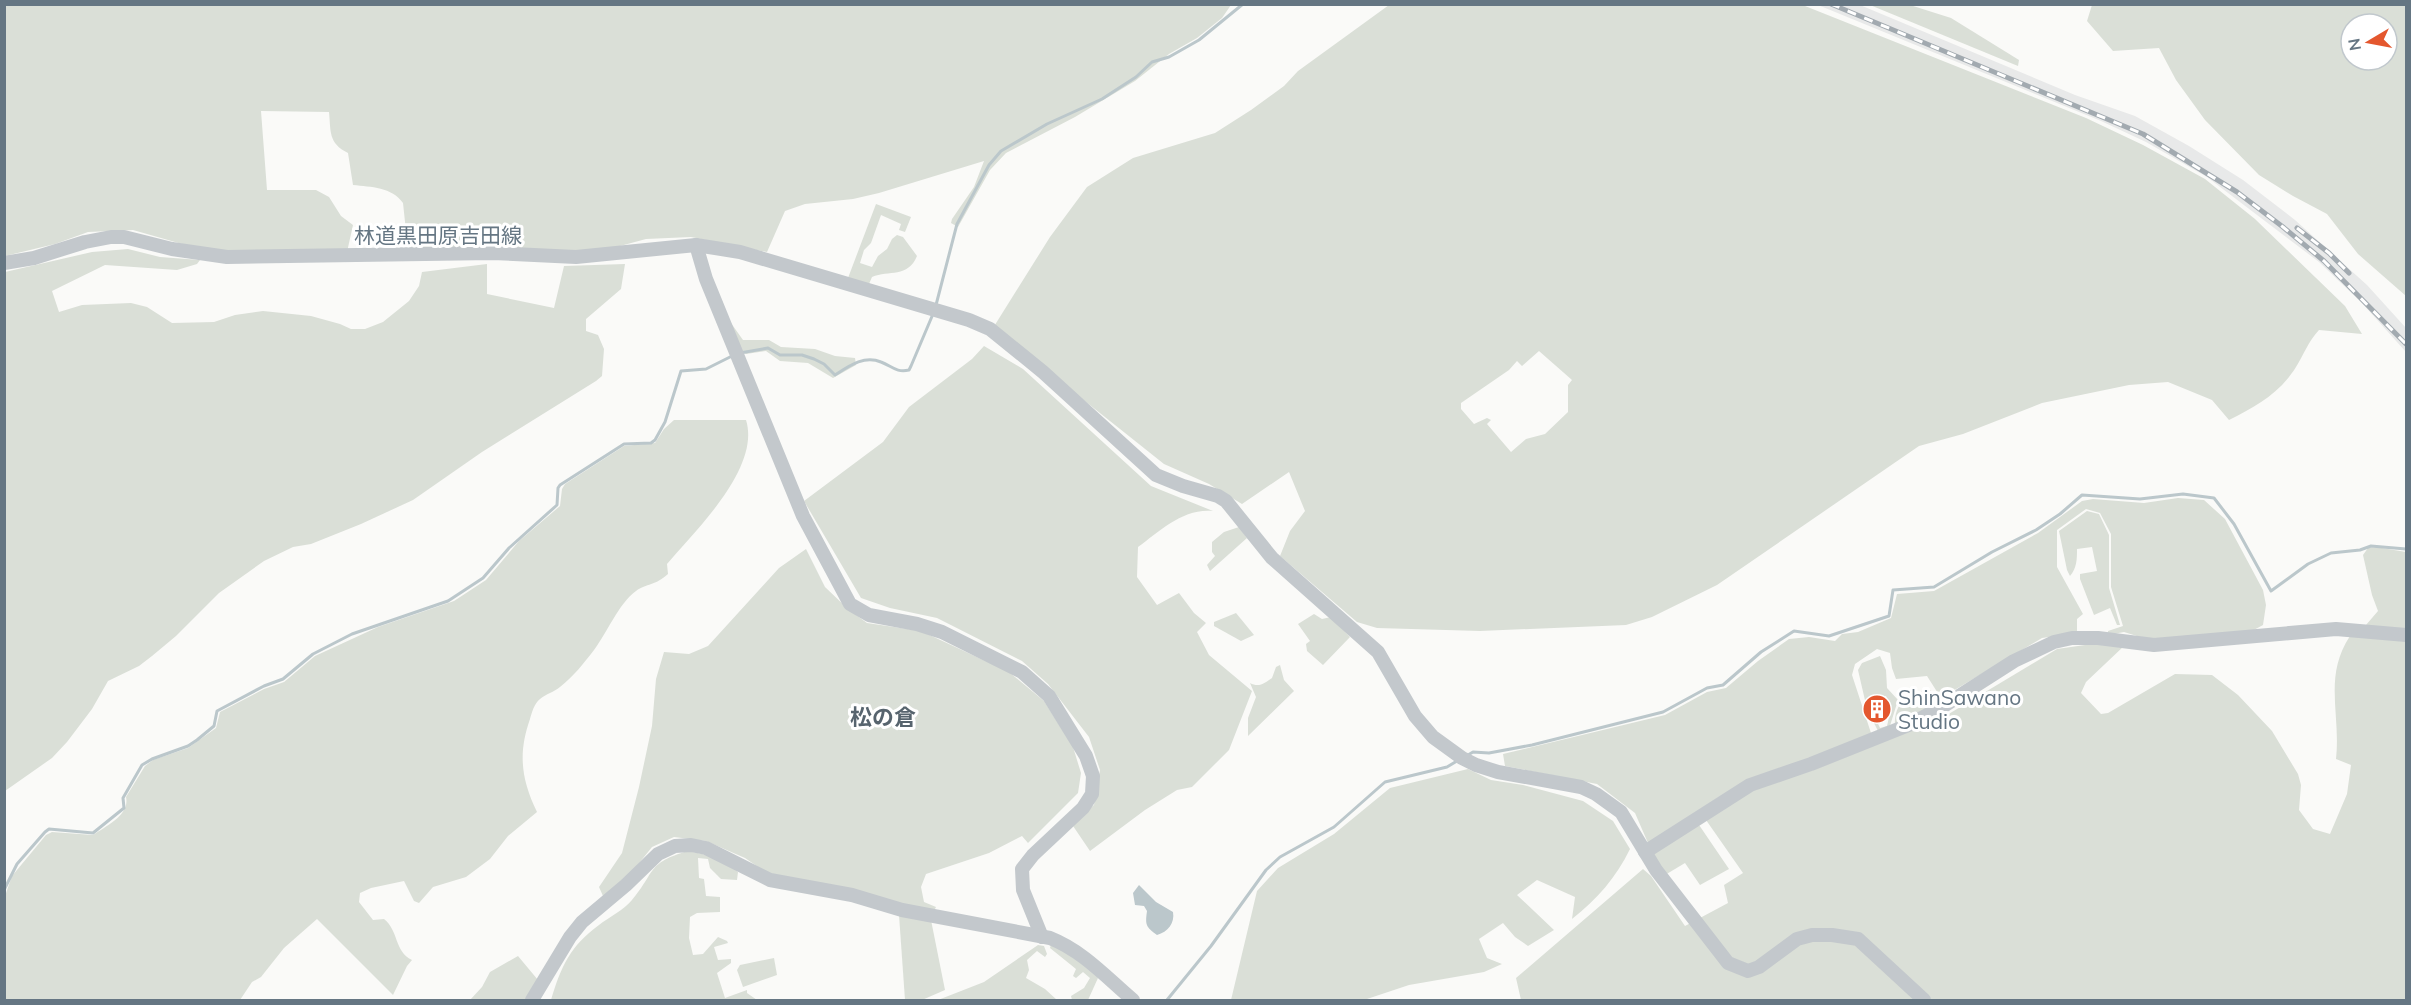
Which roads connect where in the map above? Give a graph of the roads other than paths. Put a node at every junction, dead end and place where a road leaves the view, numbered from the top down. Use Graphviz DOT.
graph roads {
  1 [pos="696,245"];
  2 [pos="4,263"];
  3 [pos="2406,635"];
  4 [pos="1644,852"];
  5 [pos="1042,937"];
  6 [pos="532,1000"];
  7 [pos="1132,1000"];
  8 [pos="1923,1000"];
  1 -- 2 [label="street, 林道黒田原吉田線"];
  1 -- 4 [label="street, 林道黒田原吉田線"];
  1 -- 5 [label="street"];
  3 -- 4 [label="street"];
  4 -- 8 [label="street, 林道黒田原吉田線"];
  5 -- 6 [label="street"];
  5 -- 7 [label="street"];
}
